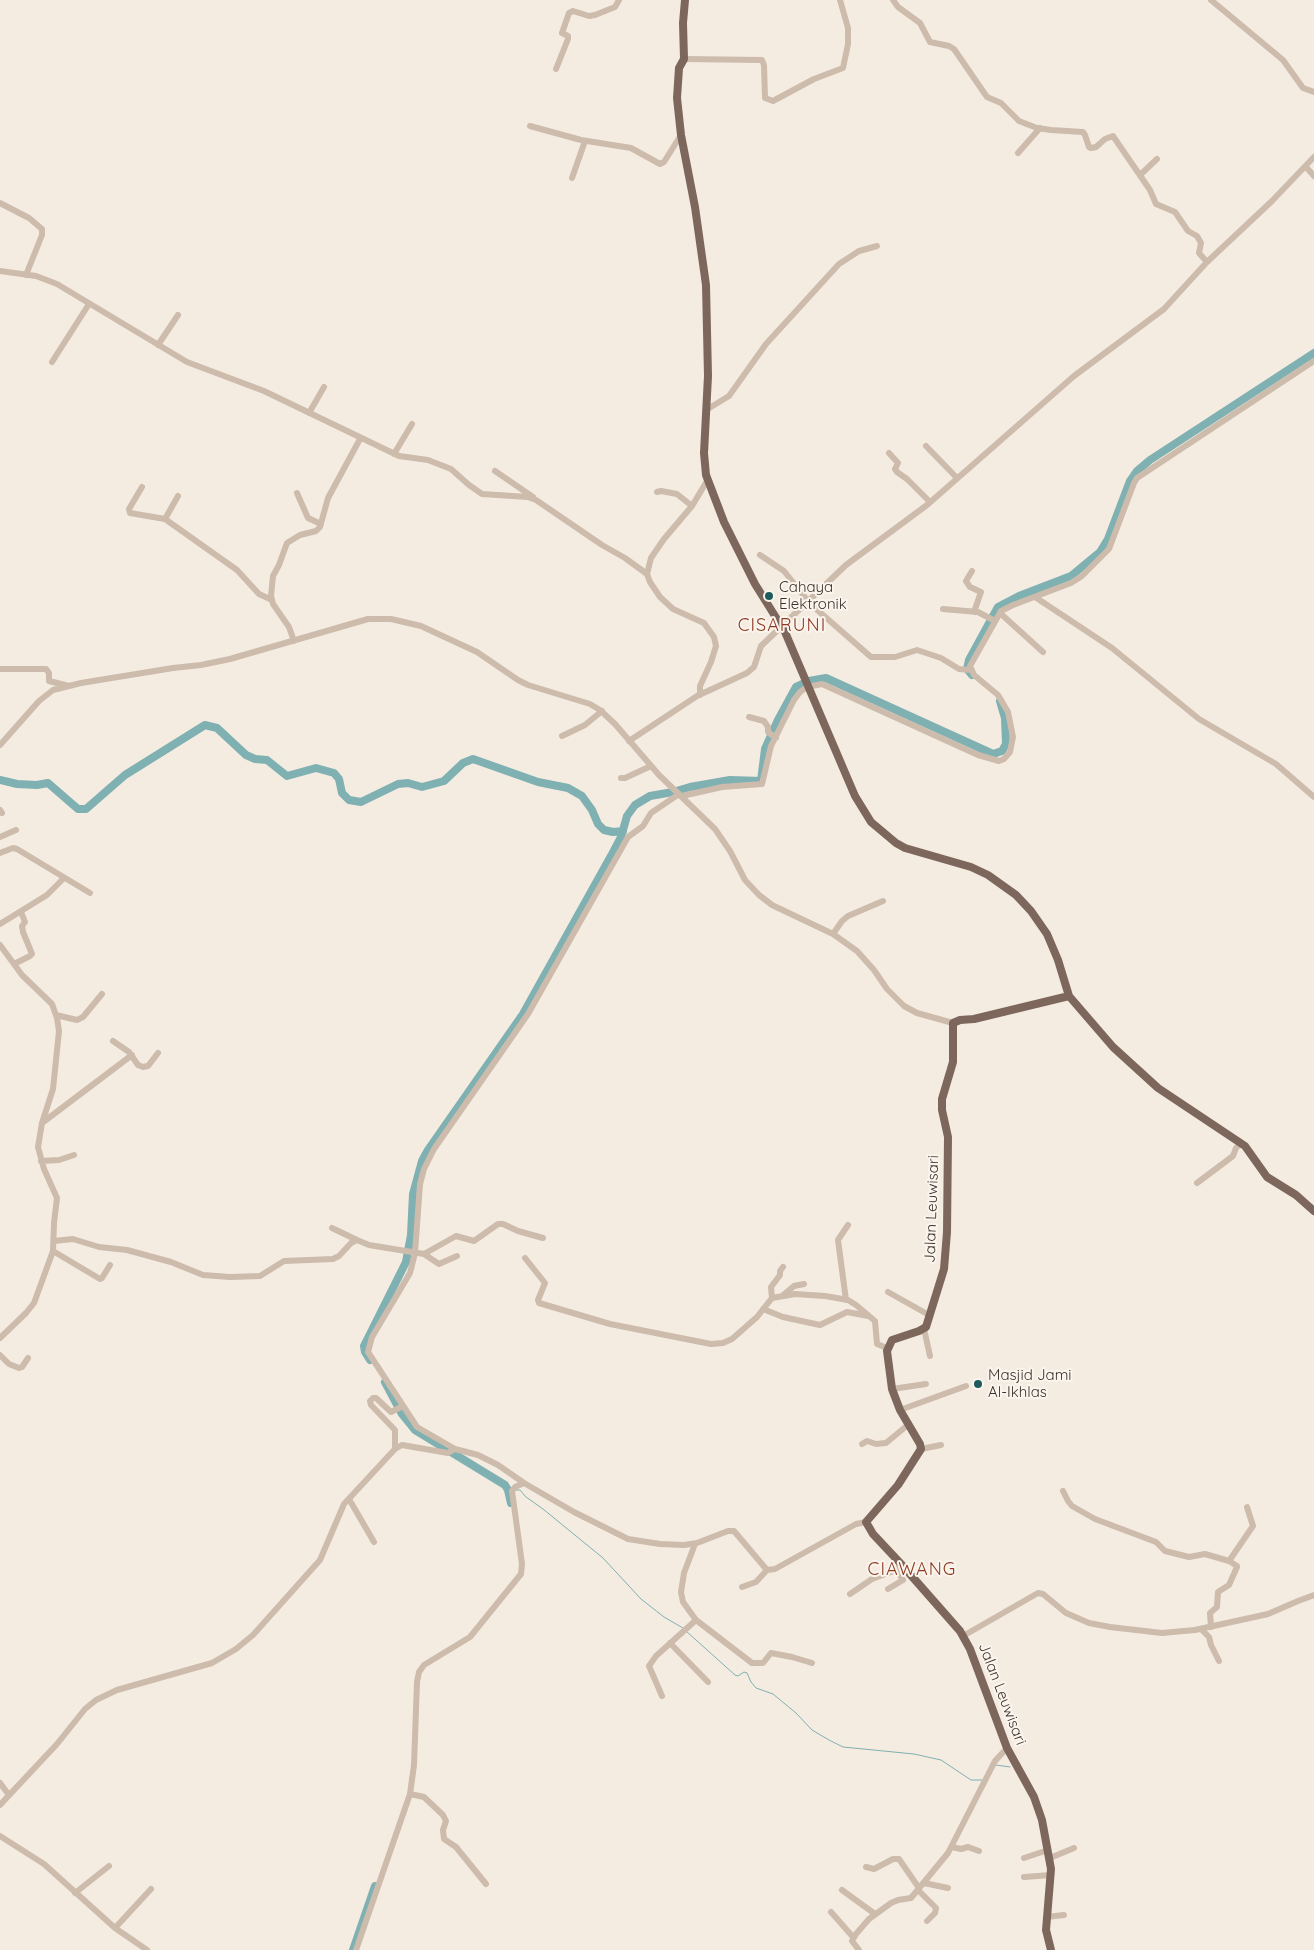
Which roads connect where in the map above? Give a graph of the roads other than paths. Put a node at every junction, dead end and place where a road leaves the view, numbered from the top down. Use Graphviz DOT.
graph roads {
  1 [pos="619,0"];
  2 [pos="685,0"];
  3 [pos="840,0"];
  4 [pos="894,0"];
  5 [pos="1211,0"];
  6 [pos="684,59"];
  7 [pos="556,69"];
  8 [pos="1314,92"];
  9 [pos="530,126"];
  10 [pos="1040,128"];
  11 [pos="681,135"];
  12 [pos="585,141"];
  13 [pos="1018,153"];
  14 [pos="1314,157"];
  15 [pos="1157,159"];
  16 [pos="1306,167"];
  17 [pos="1140,175"];
  18 [pos="1314,176"];
  19 [pos="572,178"];
  20 [pos="0,203"];
  21 [pos="878,246"];
  22 [pos="1206,262"];
  23 [pos="0,270"];
  24 [pos="26,275"];
  25 [pos="89,304"];
  26 [pos="178,315"];
  27 [pos="158,345"];
  28 [pos="1314,361"];
  29 [pos="52,362"];
  30 [pos="324,387"];
  31 [pos="706,410"];
  32 [pos="309,413"];
  33 [pos="412,424"];
  34 [pos="360,438"];
  35 [pos="926,446"];
  36 [pos="889,453"];
  37 [pos="394,454"];
  38 [pos="495,471"];
  39 [pos="957,478"];
  40 [pos="707,482"];
  41 [pos="142,487"];
  42 [pos="658,492"];
  43 [pos="298,493"];
  44 [pos="178,496"];
  45 [pos="536,500"];
  46 [pos="930,502"];
  47 [pos="692,506"];
  48 [pos="165,519"];
  49 [pos="321,524"];
  50 [pos="760,554"];
  51 [pos="972,571"];
  52 [pos="647,574"];
  53 [pos="1035,597"];
  54 [pos="272,600"];
  55 [pos="807,601"];
  56 [pos="943,609"];
  57 [pos="974,612"];
  58 [pos="1000,613"];
  59 [pos="991,619"];
  60 [pos="781,626"];
  61 [pos="294,642"];
  62 [pos="1043,652"];
  63 [pos="0,669"];
  64 [pos="968,670"];
  65 [pos="806,684"];
  66 [pos="69,686"];
  67 [pos="700,695"];
  68 [pos="602,711"];
  69 [pos="749,717"];
  70 [pos="562,736"];
  71 [pos="772,736"];
  72 [pos="629,741"];
  73 [pos="0,746"];
  74 [pos="651,766"];
  75 [pos="622,778"];
  76 [pos="678,793"];
  77 [pos="1314,797"];
  78 [pos="16,830"];
  79 [pos="0,837"];
  80 [pos="0,853"];
  81 [pos="64,878"];
  82 [pos="90,893"];
  83 [pos="883,901"];
  84 [pos="21,912"];
  85 [pos="0,924"];
  86 [pos="833,934"];
  87 [pos="0,945"];
  88 [pos="14,964"];
  89 [pos="102,994"];
  90 [pos="1070,996"];
  91 [pos="56,1015"];
  92 [pos="953,1023"];
  93 [pos="113,1041"];
  94 [pos="158,1053"];
  95 [pos="132,1055"];
  96 [pos="42,1123"];
  97 [pos="1241,1143"];
  98 [pos="74,1155"];
  99 [pos="42,1161"];
  100 [pos="1197,1183"];
  101 [pos="1314,1211"];
  102 [pos="848,1225"];
  103 [pos="332,1228"];
  104 [pos="543,1238"];
  105 [pos="357,1240"];
  106 [pos="54,1241"];
  107 [pos="53,1251"];
  108 [pos="410,1253"];
  109 [pos="424,1254"];
  110 [pos="457,1256"];
  111 [pos="525,1258"];
  112 [pos="110,1265"];
  113 [pos="783,1267"];
  114 [pos="804,1284"];
  115 [pos="888,1292"];
  116 [pos="781,1297"];
  117 [pos="772,1298"];
  118 [pos="846,1300"];
  119 [pos="763,1310"];
  120 [pos="868,1316"];
  121 [pos="929,1316"];
  122 [pos="924,1329"];
  123 [pos="0,1338"];
  124 [pos="887,1348"];
  125 [pos="0,1355"];
  126 [pos="930,1356"];
  127 [pos="28,1358"];
  128 [pos="926,1384"];
  129 [pos="966,1386"];
  130 [pos="892,1389"];
  131 [pos="400,1408"];
  132 [pos="900,1410"];
  133 [pos="909,1424"];
  134 [pos="862,1444"];
  135 [pos="941,1445"];
  136 [pos="395,1449"];
  137 [pos="921,1449"];
  138 [pos="453,1451"];
  139 [pos="524,1483"];
  140 [pos="1063,1491"];
  141 [pos="349,1499"];
  142 [pos="1247,1507"];
  143 [pos="866,1522"];
  144 [pos="374,1542"];
  145 [pos="695,1544"];
  146 [pos="1229,1561"];
  147 [pos="899,1567"];
  148 [pos="767,1570"];
  149 [pos="742,1587"];
  150 [pos="888,1589"];
  151 [pos="850,1594"];
  152 [pos="1314,1595"];
  153 [pos="696,1620"];
  154 [pos="1211,1627"];
  155 [pos="1201,1629"];
  156 [pos="963,1636"];
  157 [pos="670,1644"];
  158 [pos="1219,1661"];
  159 [pos="812,1664"];
  160 [pos="708,1682"];
  161 [pos="662,1696"];
  162 [pos="1007,1748"];
  163 [pos="0,1783"];
  164 [pos="410,1794"];
  165 [pos="9,1795"];
  166 [pos="0,1805"];
  167 [pos="0,1836"];
  168 [pos="952,1847"];
  169 [pos="1074,1848"];
  170 [pos="980,1851"];
  171 [pos="1049,1854"];
  172 [pos="1024,1858"];
  173 [pos="109,1866"];
  174 [pos="866,1867"];
  175 [pos="1051,1875"];
  176 [pos="1024,1877"];
  177 [pos="486,1884"];
  178 [pos="920,1887"];
  179 [pos="948,1888"];
  180 [pos="151,1889"];
  181 [pos="842,1890"];
  182 [pos="75,1893"];
  183 [pos="831,1912"];
  184 [pos="875,1914"];
  185 [pos="1064,1915"];
  186 [pos="1047,1917"];
  187 [pos="927,1921"];
  188 [pos="115,1928"];
  189 [pos="853,1937"];
  190 [pos="147,1950"];
  191 [pos="356,1950"];
  192 [pos="860,1950"];
  193 [pos="1051,1950"];
  1 -- 7 [label="street"];
  2 -- 6 [label="main road"];
  3 -- 6 [label="street"];
  4 -- 10 [label="street"];
  5 -- 8 [label="street"];
  6 -- 11 [label="main road"];
  9 -- 12 [label="street"];
  10 -- 13 [label="street"];
  10 -- 17 [label="street"];
  11 -- 12 [label="street"];
  11 -- 31 [label="main road"];
  12 -- 19 [label="street"];
  14 -- 16 [label="street"];
  15 -- 17 [label="street"];
  16 -- 18 [label="street"];
  16 -- 22 [label="street"];
  17 -- 22 [label="street"];
  20 -- 24 [label="street"];
  21 -- 31 [label="street"];
  22 -- 39 [label="street"];
  23 -- 24 [label="street"];
  24 -- 25 [label="street"];
  25 -- 27 [label="street"];
  25 -- 29 [label="street"];
  26 -- 27 [label="street"];
  27 -- 32 [label="street"];
  28 -- 53 [label="street"];
  30 -- 32 [label="street"];
  31 -- 40 [label="main road"];
  32 -- 34 [label="street"];
  33 -- 37 [label="street"];
  34 -- 37 [label="street"];
  34 -- 49 [label="street"];
  35 -- 39 [label="street"];
  36 -- 46 [label="street"];
  37 -- 45 [label="street"];
  38 -- 45 [label="street"];
  39 -- 46 [label="street"];
  40 -- 47 [label="street"];
  40 -- 60 [label="main road"];
  41 -- 48 [label="street"];
  42 -- 47 [label="street"];
  43 -- 49 [label="street"];
  44 -- 48 [label="street"];
  45 -- 52 [label="street"];
  46 -- 55 [label="street"];
  47 -- 52 [label="street"];
  48 -- 54 [label="street"];
  49 -- 54 [label="street"];
  50 -- 55 [label="street"];
  51 -- 57 [label="street"];
  52 -- 67 [label="street"];
  53 -- 58 [label="street"];
  53 -- 77 [label="street"];
  54 -- 61 [label="street"];
  55 -- 60 [label="street"];
  55 -- 64 [label="street"];
  56 -- 57 [label="street"];
  57 -- 59 [label="street"];
  58 -- 59 [label="street"];
  58 -- 62 [label="street"];
  59 -- 64 [label="street"];
  60 -- 65 [label="main road"];
  60 -- 67 [label="street"];
  61 -- 66 [label="street"];
  61 -- 68 [label="street"];
  63 -- 66 [label="street"];
  64 -- 65 [label="street"];
  65 -- 71 [label="street"];
  65 -- 90 [label="main road"];
  66 -- 73 [label="street"];
  67 -- 72 [label="street"];
  68 -- 70 [label="street"];
  68 -- 72 [label="street"];
  69 -- 71 [label="street"];
  71 -- 76 [label="street"];
  72 -- 74 [label="street"];
  74 -- 75 [label="street"];
  74 -- 76 [label="street"];
  76 -- 86 [label="street"];
  76 -- 108 [label="street"];
  78 -- 79 [label="street"];
  80 -- 81 [label="street"];
  81 -- 82 [label="street"];
  81 -- 84 [label="street"];
  83 -- 86 [label="street"];
  84 -- 85 [label="street"];
  84 -- 88 [label="street"];
  86 -- 92 [label="street"];
  87 -- 88 [label="street"];
  88 -- 91 [label="street"];
  89 -- 91 [label="street"];
  90 -- 92 [label="main road"];
  90 -- 97 [label="main road"];
  91 -- 96 [label="street"];
  92 -- 121 [label="main road, Jalan Leuwisari"];
  93 -- 95 [label="street"];
  94 -- 95 [label="street"];
  95 -- 96 [label="street"];
  96 -- 99 [label="street"];
  97 -- 100 [label="street"];
  97 -- 101 [label="main road"];
  98 -- 99 [label="street"];
  99 -- 106 [label="street"];
  102 -- 118 [label="street"];
  103 -- 105 [label="street"];
  104 -- 109 [label="street"];
  105 -- 106 [label="street"];
  105 -- 108 [label="street"];
  106 -- 107 [label="street"];
  107 -- 112 [label="street"];
  107 -- 123 [label="street"];
  108 -- 109 [label="street"];
  108 -- 131 [label="street"];
  109 -- 110 [label="street"];
  111 -- 119 [label="street"];
  113 -- 117 [label="street"];
  114 -- 116 [label="street"];
  115 -- 121 [label="street"];
  116 -- 117 [label="street"];
  116 -- 118 [label="street"];
  117 -- 119 [label="street"];
  118 -- 120 [label="street"];
  119 -- 120 [label="street"];
  120 -- 124 [label="street"];
  121 -- 122 [label="main road, Jalan Leuwisari"];
  122 -- 124 [label="main road"];
  122 -- 126 [label="street"];
  124 -- 130 [label="main road"];
  125 -- 127 [label="street"];
  128 -- 130 [label="street"];
  129 -- 132 [label="street"];
  130 -- 132 [label="main road"];
  131 -- 136 [label="street"];
  131 -- 138 [label="street"];
  132 -- 133 [label="main road"];
  133 -- 134 [label="street"];
  133 -- 137 [label="main road"];
  135 -- 137 [label="street"];
  136 -- 138 [label="street"];
  136 -- 141 [label="street"];
  137 -- 143 [label="main road"];
  138 -- 139 [label="street"];
  139 -- 145 [label="street"];
  139 -- 164 [label="street"];
  140 -- 146 [label="street"];
  141 -- 144 [label="street"];
  141 -- 165 [label="street"];
  142 -- 146 [label="street"];
  143 -- 147 [label="main road, Jalan Leuwisari"];
  143 -- 148 [label="street"];
  145 -- 148 [label="street"];
  145 -- 153 [label="street"];
  146 -- 154 [label="street"];
  147 -- 150 [label="street"];
  147 -- 151 [label="street"];
  147 -- 156 [label="main road, Jalan Leuwisari"];
  148 -- 149 [label="street"];
  152 -- 154 [label="street"];
  153 -- 157 [label="street"];
  153 -- 159 [label="street"];
  154 -- 155 [label="street"];
  155 -- 156 [label="street"];
  155 -- 158 [label="street"];
  156 -- 162 [label="main road, Jalan Leuwisari"];
  157 -- 160 [label="street"];
  157 -- 161 [label="street"];
  162 -- 168 [label="street"];
  162 -- 171 [label="main road, Jalan Leuwisari"];
  163 -- 165 [label="street"];
  164 -- 177 [label="street"];
  164 -- 191 [label="street"];
  165 -- 166 [label="street"];
  167 -- 182 [label="street"];
  168 -- 170 [label="street"];
  168 -- 178 [label="street"];
  169 -- 171 [label="street"];
  171 -- 172 [label="street"];
  171 -- 175 [label="main road, Jalan Leuwisari"];
  173 -- 182 [label="street"];
  174 -- 178 [label="street"];
  175 -- 176 [label="street"];
  175 -- 186 [label="main road, Jalan Leuwisari"];
  178 -- 179 [label="street"];
  178 -- 184 [label="street"];
  178 -- 187 [label="street"];
  180 -- 188 [label="street"];
  181 -- 184 [label="street"];
  182 -- 188 [label="street"];
  183 -- 189 [label="street"];
  184 -- 189 [label="street"];
  185 -- 186 [label="street"];
  186 -- 193 [label="main road, Jalan Leuwisari"];
  188 -- 190 [label="street"];
  189 -- 192 [label="street"];
}
